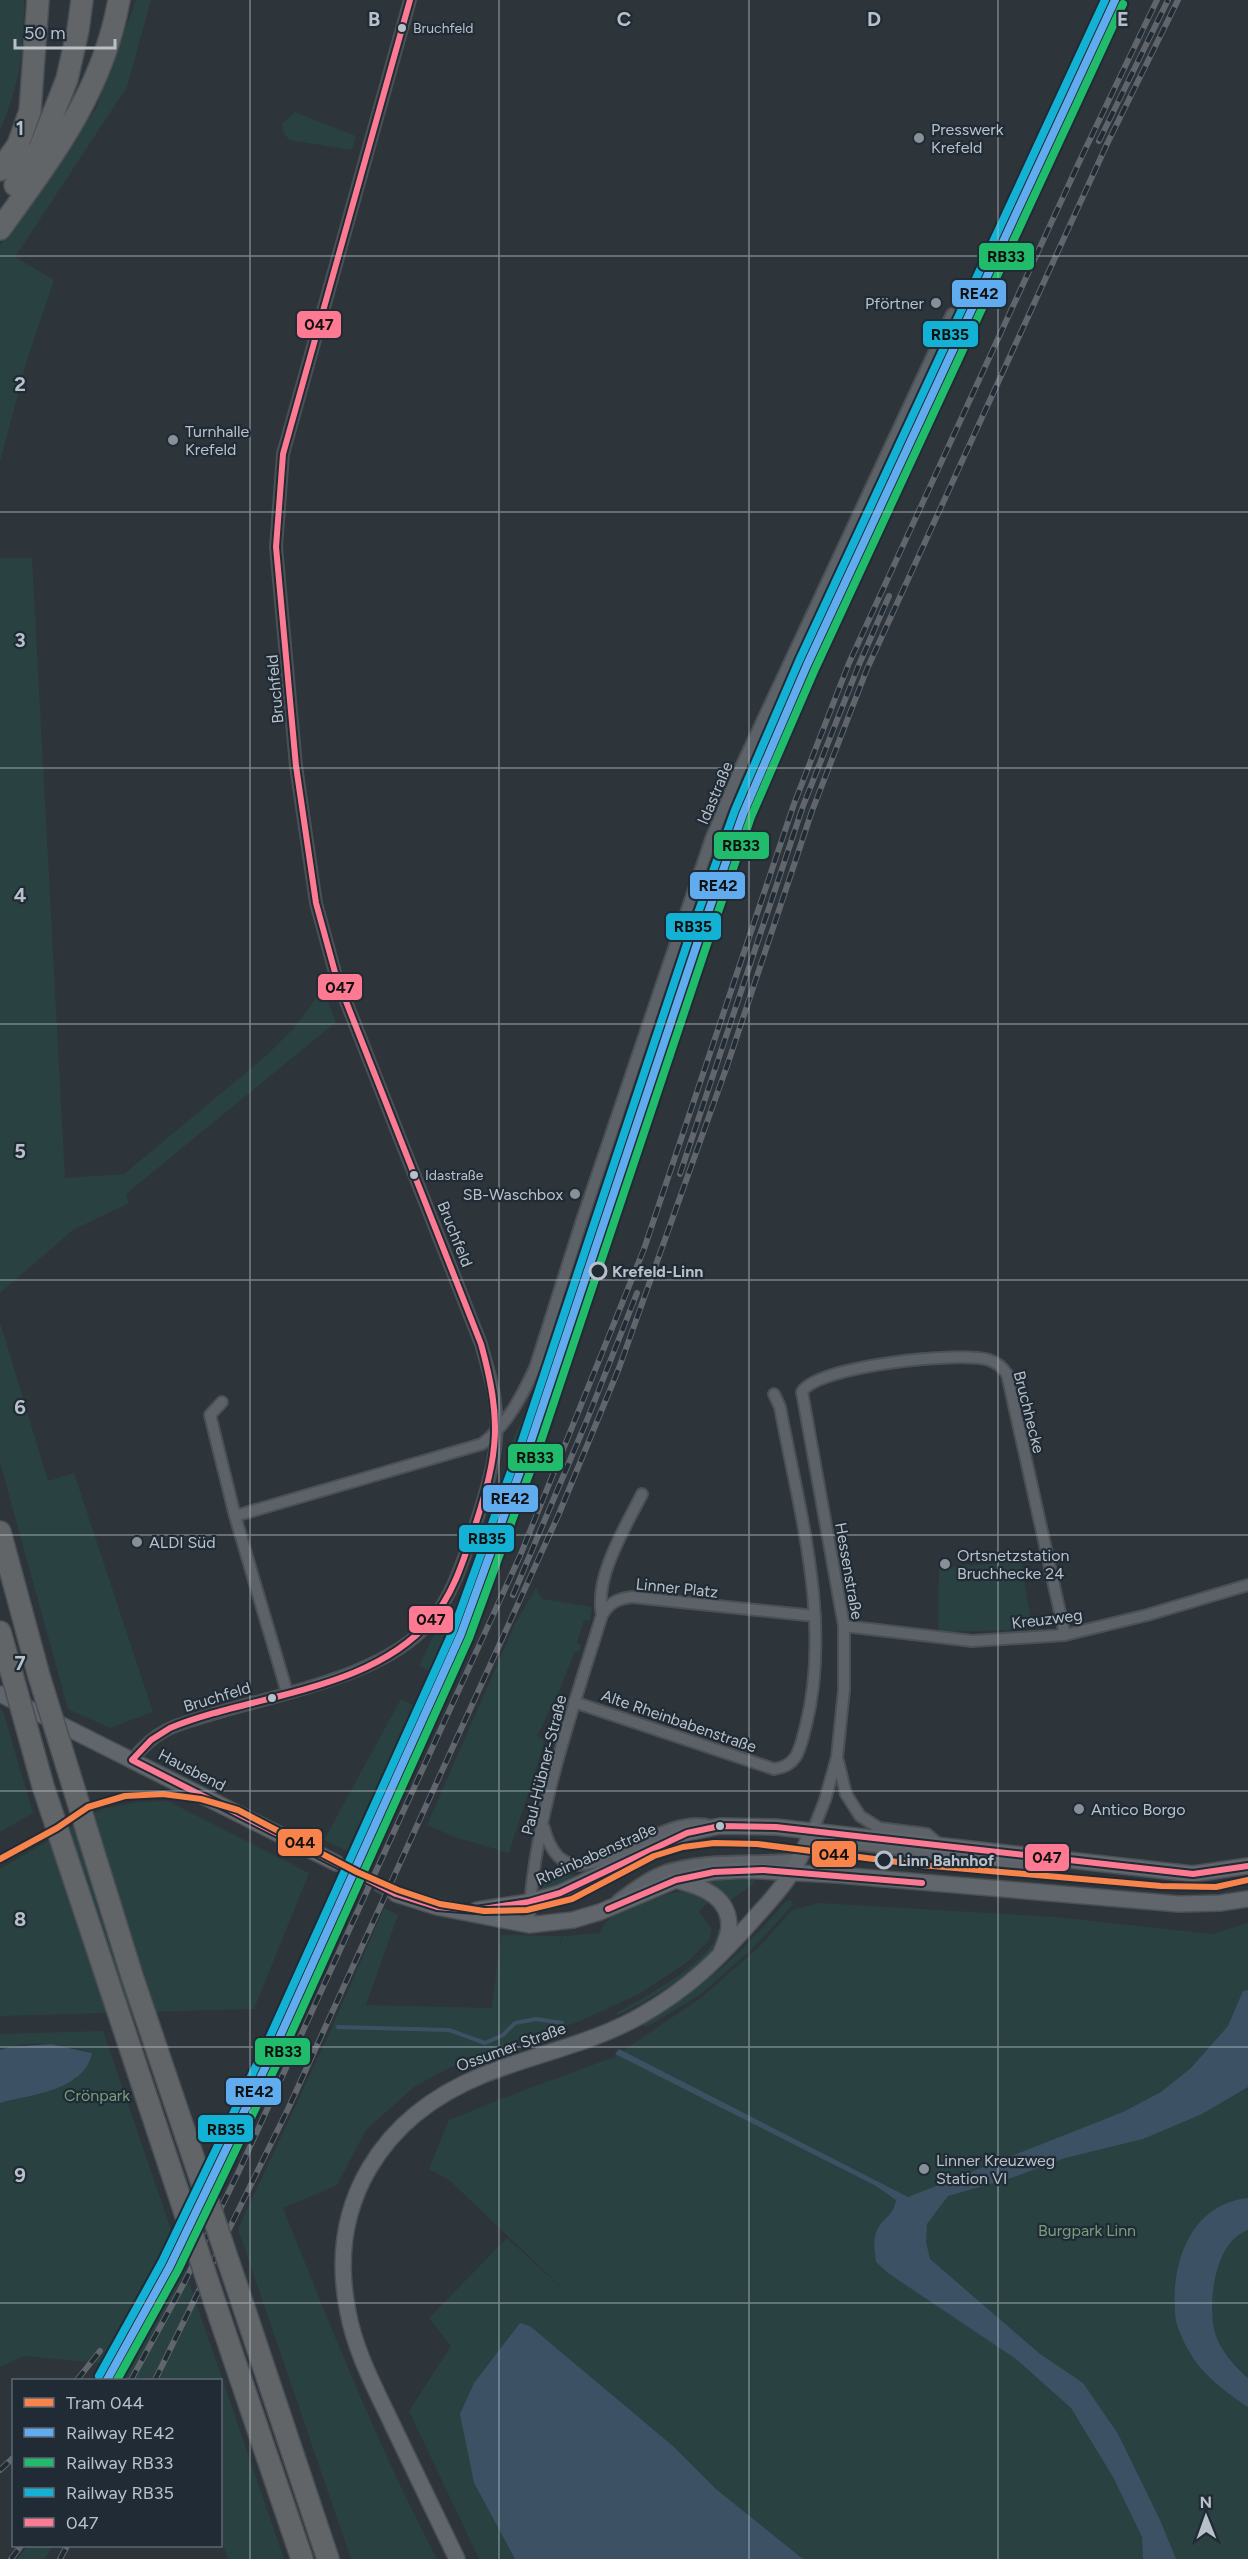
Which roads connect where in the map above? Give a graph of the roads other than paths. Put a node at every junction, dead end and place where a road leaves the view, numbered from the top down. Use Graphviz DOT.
graph roads {
  1 [pos="38,0"];
  2 [pos="81,0"];
  3 [pos="119,0"];
  4 [pos="410,0"];
  5 [pos="0,170"];
  6 [pos="0,208"];
  7 [pos="0,230"];
  8 [pos="951,314"];
  9 [pos="802,1392"];
  10 [pos="774,1394"];
  11 [pos="222,1402"];
  12 [pos="497,1433"];
  13 [pos="642,1494"];
  14 [pos="235,1516"];
  15 [pos="0,1532"];
  16 [pos="1248,1585"];
  17 [pos="602,1615"];
  18 [pos="815,1616"];
  19 [pos="844,1626"];
  20 [pos="0,1632"];
  21 [pos="1065,1635"];
  22 [pos="287,1692"];
  23 [pos="0,1694"];
  24 [pos="574,1702"];
  25 [pos="837,1757"];
  26 [pos="132,1760"];
  27 [pos="543,1825"];
  28 [pos="714,1827"];
  29 [pos="813,1830"];
  30 [pos="941,1846"];
  31 [pos="798,1860"];
  32 [pos="1079,1861"];
  33 [pos="336,1863"];
  34 [pos="1248,1866"];
  35 [pos="676,1880"];
  36 [pos="396,1894"];
  37 [pos="1248,1899"];
  38 [pos="529,1902"];
  39 [pos="441,1907"];
  40 [pos="600,1912"];
  41 [pos="529,1925"];
  42 [pos="720,1957"];
  43 [pos="302,2559"];
  44 [pos="328,2559"];
  45 [pos="457,2559"];
  1 -- 5 [label="highway"];
  2 -- 6 [label="highway"];
  3 -- 7 [label="highway"];
  4 -- 12 [label="street, Bruchfeld"];
  8 -- 12 [label="street, Idastraße"];
  9 -- 19 [label="street, Hessenstraße"];
  9 -- 21 [label="street, Bruchhecke"];
  10 -- 18 [label="street"];
  11 -- 14 [label="street"];
  12 -- 14 [label="street"];
  12 -- 22 [label="street, Bruchfeld"];
  13 -- 17 [label="street"];
  14 -- 22 [label="street"];
  15 -- 44 [label="highway, bridge"];
  16 -- 21 [label="street, Kreuzweg"];
  17 -- 18 [label="street, Linner Platz"];
  17 -- 24 [label="street, Paul-Hübner-Straße"];
  18 -- 24 [label="street, Alte Rheinbabenstraße"];
  19 -- 21 [label="street, Kreuzweg"];
  19 -- 25 [label="street, Hessenstraße"];
  20 -- 43 [label="highway, bridge"];
  22 -- 26 [label="street, Bruchfeld"];
  23 -- 26 [label="main road, Hausbend"];
  24 -- 27 [label="street, Paul-Hübner-Straße"];
  25 -- 29 [label="street, Hessenstraße"];
  25 -- 30 [label="street, Hessenstraße"];
  26 -- 33 [label="main road, Hausbend"];
  27 -- 28 [label="street"];
  27 -- 38 [label="street, Paul-Hübner-Straße"];
  28 -- 29 [label="main road, Rheinbabenstraße"];
  28 -- 38 [label="main road, Rheinbabenstraße"];
  29 -- 30 [label="main road, Rheinbabenstraße"];
  29 -- 31 [label="main road, Ossumer Straße"];
  30 -- 32 [label="main road, Rheinbabenstraße"];
  31 -- 32 [label="street, Rheinbabenstraße"];
  31 -- 35 [label="main road, Rheinbabenstraße"];
  31 -- 37 [label="main road, Rheinbabenstraße"];
  31 -- 40 [label="street"];
  31 -- 42 [label="main road, Ossumer Straße"];
  32 -- 34 [label="main road, Rheinbabenstraße"];
  35 -- 40 [label="main road, Rheinbabenstraße"];
  35 -- 42 [label="main road"];
  36 -- 39 [label="main road"];
  38 -- 39 [label="main road, Rheinbabenstraße"];
  38 -- 41 [label="street, Paul-Hübner-Straße"];
  39 -- 41 [label="main road, Rheinbabenstraße"];
  40 -- 41 [label="main road, Rheinbabenstraße"];
  42 -- 45 [label="main road, Ossumer Straße"];
}
